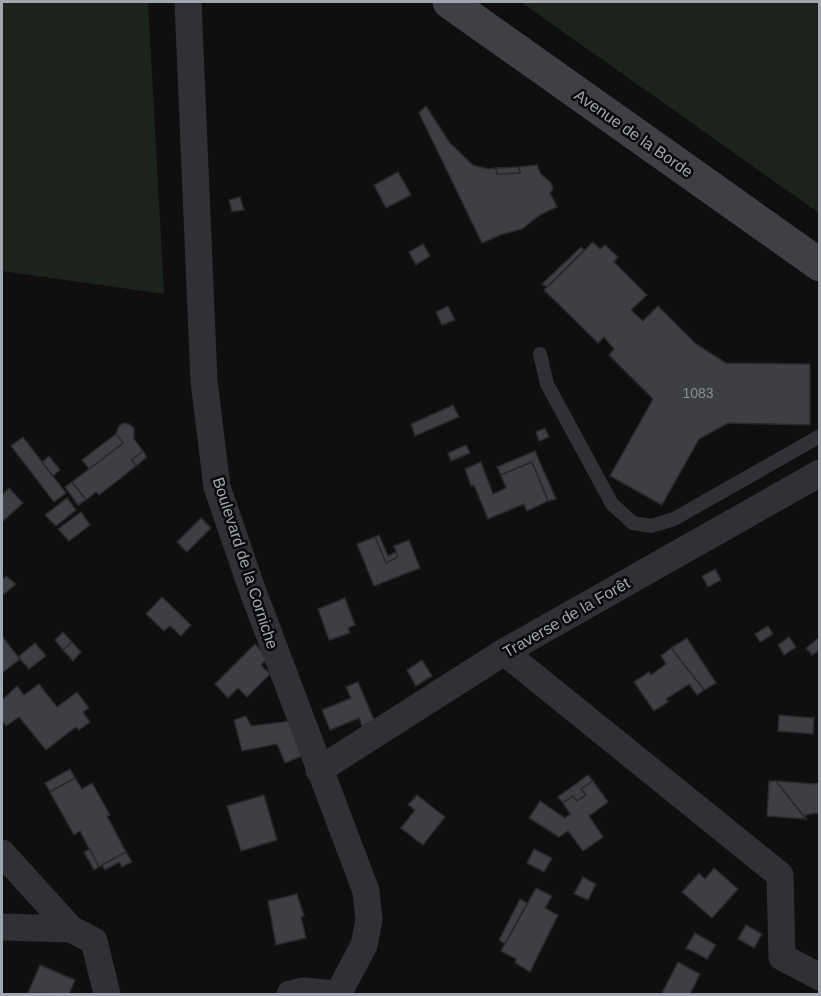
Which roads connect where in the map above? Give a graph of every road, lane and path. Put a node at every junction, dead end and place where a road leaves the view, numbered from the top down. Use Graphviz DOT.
graph roads {
  1 [pos="188,2"];
  2 [pos="449,2"];
  3 [pos="819,265"];
  4 [pos="540,354"];
  5 [pos="819,436"];
  6 [pos="819,473"];
  7 [pos="504,652"];
  8 [pos="319,770"];
  9 [pos="2,853"];
  10 [pos="2,927"];
  11 [pos="71,929"];
  12 [pos="819,977"];
  13 [pos="107,994"];
  14 [pos="290,994"];
  15 [pos="338,994"];
  1 -- 8 [label="street, Boulevard de la Corniche"];
  2 -- 3 [label="street, Avenue de la Borde"];
  4 -- 5 [label="lane"];
  6 -- 7 [label="street, Traverse de la Forêt"];
  7 -- 8 [label="street, Traverse de la Forêt"];
  7 -- 12 [label="street"];
  8 -- 15 [label="street, Boulevard de la Corniche"];
  9 -- 11 [label="street"];
  10 -- 11 [label="street"];
  11 -- 13 [label="street"];
  14 -- 15 [label="street"];
}
